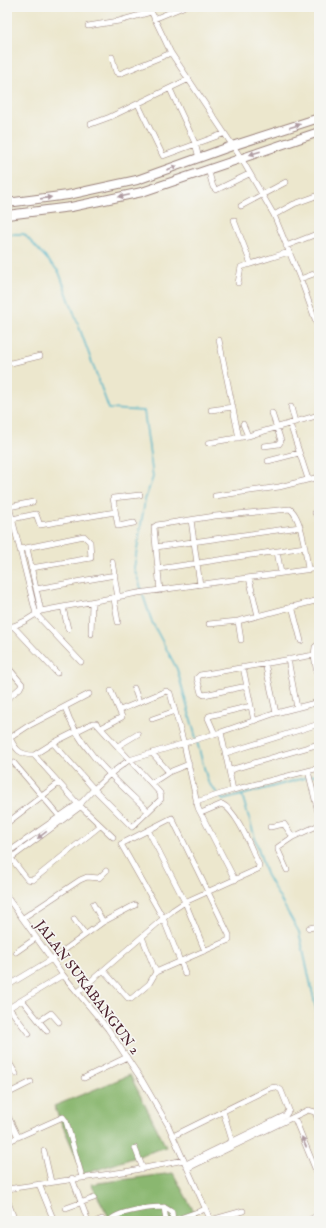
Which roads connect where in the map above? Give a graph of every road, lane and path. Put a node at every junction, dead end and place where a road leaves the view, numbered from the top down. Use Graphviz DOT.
graph roads {
  1 [pos="183,7"];
  2 [pos="150,9"];
  3 [pos="154,19"];
  4 [pos="88,26"];
  5 [pos="171,53"];
  6 [pos="112,57"];
  7 [pos="189,79"];
  8 [pos="170,89"];
  9 [pos="138,104"];
  10 [pos="319,118"];
  11 [pos="91,124"];
  12 [pos="319,132"];
  13 [pos="223,134"];
  14 [pos="195,143"];
  15 [pos="232,146"];
  16 [pos="199,158"];
  17 [pos="241,158"];
  18 [pos="208,169"];
  19 [pos="249,174"];
  20 [pos="286,182"];
  21 [pos="262,195"];
  22 [pos="319,195"];
  23 [pos="7,203"];
  24 [pos="241,206"];
  25 [pos="7,215"];
  26 [pos="274,215"];
  27 [pos="234,220"];
  28 [pos="319,233"];
  29 [pos="286,246"];
  30 [pos="289,252"];
  31 [pos="251,264"];
  32 [pos="319,272"];
  33 [pos="300,279"];
  34 [pos="238,283"];
  35 [pos="319,330"];
  36 [pos="219,340"];
  37 [pos="40,356"];
  38 [pos="7,364"];
  39 [pos="233,407"];
  40 [pos="291,407"];
  41 [pos="211,410"];
  42 [pos="272,413"];
  43 [pos="319,415"];
  44 [pos="293,423"];
  45 [pos="242,424"];
  46 [pos="277,428"];
  47 [pos="248,436"];
  48 [pos="239,438"];
  49 [pos="208,443"];
  50 [pos="264,446"];
  51 [pos="300,453"];
  52 [pos="268,461"];
  53 [pos="319,477"];
  54 [pos="308,479"];
  55 [pos="140,494"];
  56 [pos="215,496"];
  57 [pos="7,498"];
  58 [pos="33,502"];
  59 [pos="9,507"];
  60 [pos="115,512"];
  61 [pos="10,517"];
  62 [pos="191,520"];
  63 [pos="134,523"];
  64 [pos="300,527"];
  65 [pos="194,541"];
  66 [pos="156,547"];
  67 [pos="305,547"];
  68 [pos="27,548"];
  69 [pos="21,549"];
  70 [pos="277,552"];
  71 [pos="112,561"];
  72 [pos="197,563"];
  73 [pos="31,568"];
  74 [pos="319,568"];
  75 [pos="158,569"];
  76 [pos="308,569"];
  77 [pos="281,573"];
  78 [pos="115,575"];
  79 [pos="249,578"];
  80 [pos="200,585"];
  81 [pos="36,590"];
  82 [pos="160,591"];
  83 [pos="116,598"];
  84 [pos="319,600"];
  85 [pos="92,602"];
  86 [pos="292,606"];
  87 [pos="63,607"];
  88 [pos="41,611"];
  89 [pos="36,614"];
  90 [pos="258,616"];
  91 [pos="238,621"];
  92 [pos="118,622"];
  93 [pos="210,624"];
  94 [pos="13,626"];
  95 [pos="7,629"];
  96 [pos="68,629"];
  97 [pos="91,634"];
  98 [pos="241,640"];
  99 [pos="301,641"];
  100 [pos="319,644"];
  101 [pos="314,655"];
  102 [pos="288,659"];
  103 [pos="81,662"];
  104 [pos="266,663"];
  105 [pos="7,666"];
  106 [pos="243,667"];
  107 [pos="318,670"];
  108 [pos="56,673"];
  109 [pos="247,686"];
  110 [pos="319,687"];
  111 [pos="134,688"];
  112 [pos="111,691"];
  113 [pos="89,694"];
  114 [pos="7,699"];
  115 [pos="139,702"];
  116 [pos="319,702"];
  117 [pos="251,706"];
  118 [pos="65,707"];
  119 [pos="297,708"];
  120 [pos="120,710"];
  121 [pos="175,711"];
  122 [pos="276,713"];
  123 [pos="152,719"];
  124 [pos="254,721"];
  125 [pos="319,724"];
  126 [pos="100,728"];
  127 [pos="75,732"];
  128 [pos="217,733"];
  129 [pos="138,734"];
  130 [pos="9,739"];
  131 [pos="53,743"];
  132 [pos="186,743"];
  133 [pos="319,744"];
  134 [pos="118,746"];
  135 [pos="152,753"];
  136 [pos="226,753"];
  137 [pos="34,755"];
  138 [pos="129,760"];
  139 [pos="14,763"];
  140 [pos="189,764"];
  141 [pos="319,768"];
  142 [pos="230,770"];
  143 [pos="170,772"];
  144 [pos="110,774"];
  145 [pos="309,775"];
  146 [pos="59,783"];
  147 [pos="152,783"];
  148 [pos="94,789"];
  149 [pos="233,790"];
  150 [pos="42,795"];
  151 [pos="198,802"];
  152 [pos="80,804"];
  153 [pos="318,807"];
  154 [pos="148,811"];
  155 [pos="200,813"];
  156 [pos="319,816"];
  157 [pos="60,818"];
  158 [pos="7,822"];
  159 [pos="319,825"];
  160 [pos="100,826"];
  161 [pos="270,827"];
  162 [pos="148,830"];
  163 [pos="113,837"];
  164 [pos="293,837"];
  165 [pos="7,853"];
  166 [pos="9,860"];
  167 [pos="287,870"];
  168 [pos="106,871"];
  169 [pos="235,880"];
  170 [pos="209,892"];
  171 [pos="7,897"];
  172 [pos="186,902"];
  173 [pos="93,904"];
  174 [pos="135,905"];
  175 [pos="23,918"];
  176 [pos="163,918"];
  177 [pos="74,919"];
  178 [pos="103,922"];
  179 [pos="319,926"];
  180 [pos="309,928"];
  181 [pos="85,934"];
  182 [pos="142,937"];
  183 [pos="36,938"];
  184 [pos="205,951"];
  185 [pos="16,952"];
  186 [pos="52,959"];
  187 [pos="181,961"];
  188 [pos="104,971"];
  189 [pos="156,972"];
  190 [pos="185,974"];
  191 [pos="63,975"];
  192 [pos="7,986"];
  193 [pos="78,992"];
  194 [pos="22,1000"];
  195 [pos="8,1009"];
  196 [pos="39,1021"];
  197 [pos="58,1022"];
  198 [pos="48,1031"];
  199 [pos="29,1034"];
  200 [pos="127,1058"];
  201 [pos="7,1059"];
  202 [pos="16,1074"];
  203 [pos="84,1078"];
  204 [pos="31,1082"];
  205 [pos="7,1094"];
  206 [pos="223,1111"];
  207 [pos="7,1114"];
  208 [pos="294,1117"];
  209 [pos="319,1123"];
  210 [pos="173,1136"];
  211 [pos="18,1137"];
  212 [pos="232,1141"];
  213 [pos="7,1142"];
  214 [pos="135,1148"];
  215 [pos="44,1151"];
  216 [pos="186,1164"];
  217 [pos="317,1166"];
  218 [pos="143,1169"];
  219 [pos="82,1177"];
  220 [pos="72,1178"];
  221 [pos="319,1178"];
  222 [pos="51,1182"];
  223 [pos="39,1184"];
  224 [pos="7,1188"];
  225 [pos="94,1198"];
  226 [pos="7,1199"];
  227 [pos="80,1202"];
  228 [pos="164,1206"];
  229 [pos="66,1208"];
  230 [pos="206,1209"];
  231 [pos="243,1211"];
  232 [pos="9,1212"];
  233 [pos="318,1215"];
  234 [pos="15,1221"];
  235 [pos="54,1221"];
  236 [pos="88,1221"];
  237 [pos="110,1221"];
  238 [pos="166,1221"];
  239 [pos="172,1221"];
  240 [pos="211,1221"];
  241 [pos="308,1221"];
  1 -- 3 [label="street"];
  2 -- 3 [label="street"];
  2 -- 4 [label="street"];
  3 -- 5 [label="street"];
  5 -- 6 [label="street"];
  5 -- 7 [label="street"];
  7 -- 8 [label="street"];
  7 -- 13 [label="street"];
  8 -- 9 [label="street"];
  8 -- 14 [label="street"];
  9 -- 11 [label="street"];
  9 -- 14 [label="street"];
  15 -- 10 [label="main road, one-way"];
  12 -- 17 [label="main road, one-way"];
  13 -- 14 [label="street"];
  13 -- 15 [label="street"];
  14 -- 16 [label="street"];
  15 -- 16 [label="main road"];
  15 -- 17 [label="street"];
  23 -- 16 [label="main road, one-way"];
  17 -- 18 [label="main road"];
  17 -- 19 [label="street"];
  18 -- 19 [label="street"];
  18 -- 25 [label="main road, one-way"];
  19 -- 21 [label="street"];
  20 -- 21 [label="street"];
  21 -- 24 [label="street"];
  21 -- 26 [label="street"];
  22 -- 26 [label="street"];
  26 -- 29 [label="street"];
  27 -- 31 [label="street"];
  28 -- 29 [label="street"];
  29 -- 30 [label="street"];
  30 -- 31 [label="street"];
  30 -- 33 [label="street"];
  31 -- 34 [label="street"];
  32 -- 33 [label="street"];
  33 -- 35 [label="street"];
  36 -- 39 [label="street"];
  37 -- 38 [label="street"];
  39 -- 41 [label="street"];
  39 -- 48 [label="street"];
  40 -- 44 [label="street"];
  42 -- 46 [label="street"];
  43 -- 44 [label="street"];
  44 -- 46 [label="street"];
  44 -- 51 [label="street"];
  45 -- 47 [label="street"];
  46 -- 47 [label="street"];
  46 -- 50 [label="street"];
  47 -- 48 [label="street"];
  48 -- 49 [label="street"];
  51 -- 52 [label="street"];
  51 -- 54 [label="street"];
  53 -- 54 [label="street"];
  54 -- 56 [label="street"];
  55 -- 60 [label="street"];
  57 -- 59 [label="street"];
  58 -- 59 [label="street"];
  59 -- 61 [label="street"];
  60 -- 61 [label="street"];
  60 -- 63 [label="street"];
  61 -- 69 [label="street"];
  62 -- 64 [label="street"];
  62 -- 65 [label="street"];
  62 -- 66 [label="street"];
  64 -- 65 [label="street"];
  64 -- 67 [label="street"];
  65 -- 66 [label="street"];
  65 -- 72 [label="street"];
  66 -- 75 [label="street"];
  67 -- 70 [label="street"];
  67 -- 76 [label="street"];
  68 -- 69 [label="street"];
  68 -- 73 [label="street"];
  68 -- 73 [label="street"];
  69 -- 89 [label="street"];
  70 -- 72 [label="street"];
  70 -- 77 [label="street"];
  71 -- 78 [label="street"];
  72 -- 75 [label="street"];
  72 -- 80 [label="street"];
  73 -- 81 [label="street"];
  74 -- 76 [label="street"];
  75 -- 82 [label="street"];
  76 -- 77 [label="street"];
  77 -- 79 [label="street"];
  78 -- 81 [label="street"];
  78 -- 83 [label="street"];
  79 -- 80 [label="street"];
  79 -- 90 [label="street"];
  80 -- 82 [label="street"];
  81 -- 88 [label="street"];
  82 -- 83 [label="street"];
  83 -- 85 [label="street"];
  83 -- 92 [label="street"];
  84 -- 86 [label="street"];
  85 -- 87 [label="street"];
  85 -- 97 [label="street"];
  86 -- 90 [label="street"];
  86 -- 99 [label="street"];
  87 -- 88 [label="street"];
  87 -- 96 [label="street"];
  88 -- 89 [label="street"];
  89 -- 94 [label="street"];
  89 -- 103 [label="street"];
  90 -- 91 [label="street"];
  91 -- 93 [label="street"];
  91 -- 98 [label="street"];
  94 -- 95 [label="street"];
  94 -- 108 [label="street"];
  100 -- 101 [label="street"];
  101 -- 102 [label="street"];
  101 -- 107 [label="street"];
  102 -- 104 [label="street"];
  102 -- 119 [label="street"];
  104 -- 106 [label="street"];
  104 -- 122 [label="street"];
  105 -- 114 [label="street"];
  106 -- 109 [label="street"];
  106 -- 109 [label="street"];
  107 -- 110 [label="street"];
  109 -- 117 [label="street"];
  111 -- 115 [label="street"];
  112 -- 120 [label="street"];
  113 -- 118 [label="street"];
  115 -- 120 [label="street"];
  115 -- 121 [label="street"];
  116 -- 119 [label="street"];
  117 -- 124 [label="street"];
  117 -- 128 [label="street"];
  118 -- 127 [label="street"];
  118 -- 130 [label="street"];
  119 -- 122 [label="street"];
  120 -- 126 [label="street"];
  121 -- 123 [label="street"];
  121 -- 132 [label="street"];
  122 -- 124 [label="street"];
  124 -- 128 [label="street"];
  125 -- 136 [label="street"];
  126 -- 127 [label="street"];
  126 -- 134 [label="street"];
  127 -- 131 [label="street"];
  127 -- 144 [label="street"];
  128 -- 132 [label="street"];
  128 -- 136 [label="street"];
  129 -- 134 [label="street"];
  130 -- 137 [label="street"];
  131 -- 137 [label="street"];
  131 -- 148 [label="street"];
  132 -- 135 [label="street"];
  132 -- 140 [label="street"];
  133 -- 142 [label="street"];
  134 -- 138 [label="street"];
  135 -- 138 [label="street"];
  135 -- 143 [label="street"];
  136 -- 142 [label="street"];
  137 -- 146 [label="street"];
  138 -- 144 [label="street"];
  138 -- 147 [label="street"];
  139 -- 150 [label="street"];
  140 -- 143 [label="street"];
  140 -- 151 [label="street"];
  141 -- 145 [label="street"];
  142 -- 149 [label="street"];
  143 -- 147 [label="street"];
  144 -- 148 [label="street"];
  144 -- 154 [label="street"];
  145 -- 149 [label="street"];
  145 -- 153 [label="street"];
  146 -- 150 [label="street"];
  146 -- 152 [label="street"];
  147 -- 154 [label="street"];
  148 -- 152 [label="street"];
  148 -- 154 [label="street"];
  149 -- 151 [label="street"];
  150 -- 157 [label="street"];
  150 -- 158 [label="street"];
  151 -- 155 [label="street"];
  152 -- 157 [label="street"];
  152 -- 160 [label="street"];
  153 -- 156 [label="street"];
  155 -- 169 [label="street"];
  155 -- 169 [label="street"];
  157 -- 165 [label="street"];
  157 -- 166 [label="street, one-way"];
  159 -- 164 [label="street"];
  160 -- 163 [label="street"];
  160 -- 166 [label="street"];
  161 -- 164 [label="street"];
  162 -- 170 [label="street"];
  162 -- 172 [label="street"];
  162 -- 176 [label="street"];
  164 -- 167 [label="street"];
  165 -- 166 [label="street"];
  168 -- 175 [label="street"];
  169 -- 170 [label="street"];
  170 -- 172 [label="street"];
  170 -- 184 [label="street"];
  171 -- 175 [label="street, JALAN SUKABANGUN 2"];
  172 -- 176 [label="street"];
  172 -- 184 [label="street"];
  173 -- 178 [label="street"];
  174 -- 178 [label="street"];
  175 -- 183 [label="street, JALAN SUKABANGUN 2"];
  176 -- 182 [label="street"];
  176 -- 187 [label="street"];
  177 -- 181 [label="street"];
  178 -- 181 [label="street"];
  179 -- 180 [label="street"];
  181 -- 186 [label="street"];
  182 -- 188 [label="street"];
  182 -- 189 [label="street"];
  183 -- 185 [label="street"];
  183 -- 186 [label="street, JALAN SUKABANGUN 2"];
  184 -- 187 [label="street"];
  186 -- 191 [label="street, JALAN SUKABANGUN 2"];
  186 -- 192 [label="street"];
  187 -- 189 [label="street"];
  187 -- 190 [label="street"];
  188 -- 189 [label="street"];
  188 -- 193 [label="street"];
  191 -- 193 [label="street, JALAN SUKABANGUN 2"];
  191 -- 194 [label="street"];
  193 -- 200 [label="street, JALAN SUKABANGUN 2"];
  194 -- 195 [label="street"];
  194 -- 196 [label="street"];
  195 -- 199 [label="street"];
  196 -- 197 [label="street"];
  196 -- 198 [label="street"];
  200 -- 203 [label="street"];
  200 -- 210 [label="street, JALAN SUKABANGUN 2"];
  201 -- 202 [label="street"];
  204 -- 205 [label="street"];
  206 -- 210 [label="street"];
  206 -- 212 [label="street"];
  206 -- 212 [label="street"];
  207 -- 211 [label="street"];
  208 -- 209 [label="street"];
  208 -- 216 [label="street"];
  217 -- 208 [label="street, one-way"];
  210 -- 216 [label="street, JALAN SUKABANGUN 2"];
  211 -- 213 [label="street"];
  211 -- 219 [label="street"];
  212 -- 216 [label="street"];
  214 -- 218 [label="street"];
  215 -- 222 [label="street"];
  216 -- 218 [label="street"];
  216 -- 230 [label="street, JALAN SUKABANGUN 2"];
  217 -- 221 [label="street"];
  218 -- 219 [label="street"];
  219 -- 220 [label="street"];
  220 -- 222 [label="street"];
  220 -- 227 [label="street"];
  222 -- 223 [label="street"];
  223 -- 224 [label="street"];
  223 -- 235 [label="street"];
  225 -- 227 [label="street"];
  226 -- 232 [label="street"];
  227 -- 229 [label="street"];
  227 -- 236 [label="street"];
  228 -- 237 [label="street"];
  228 -- 238 [label="street"];
  228 -- 239 [label="street"];
  230 -- 239 [label="street"];
  230 -- 240 [label="street, JALAN SUKABANGUN 2"];
  231 -- 240 [label="street"];
  232 -- 234 [label="street"];
  233 -- 241 [label="street"];
}
